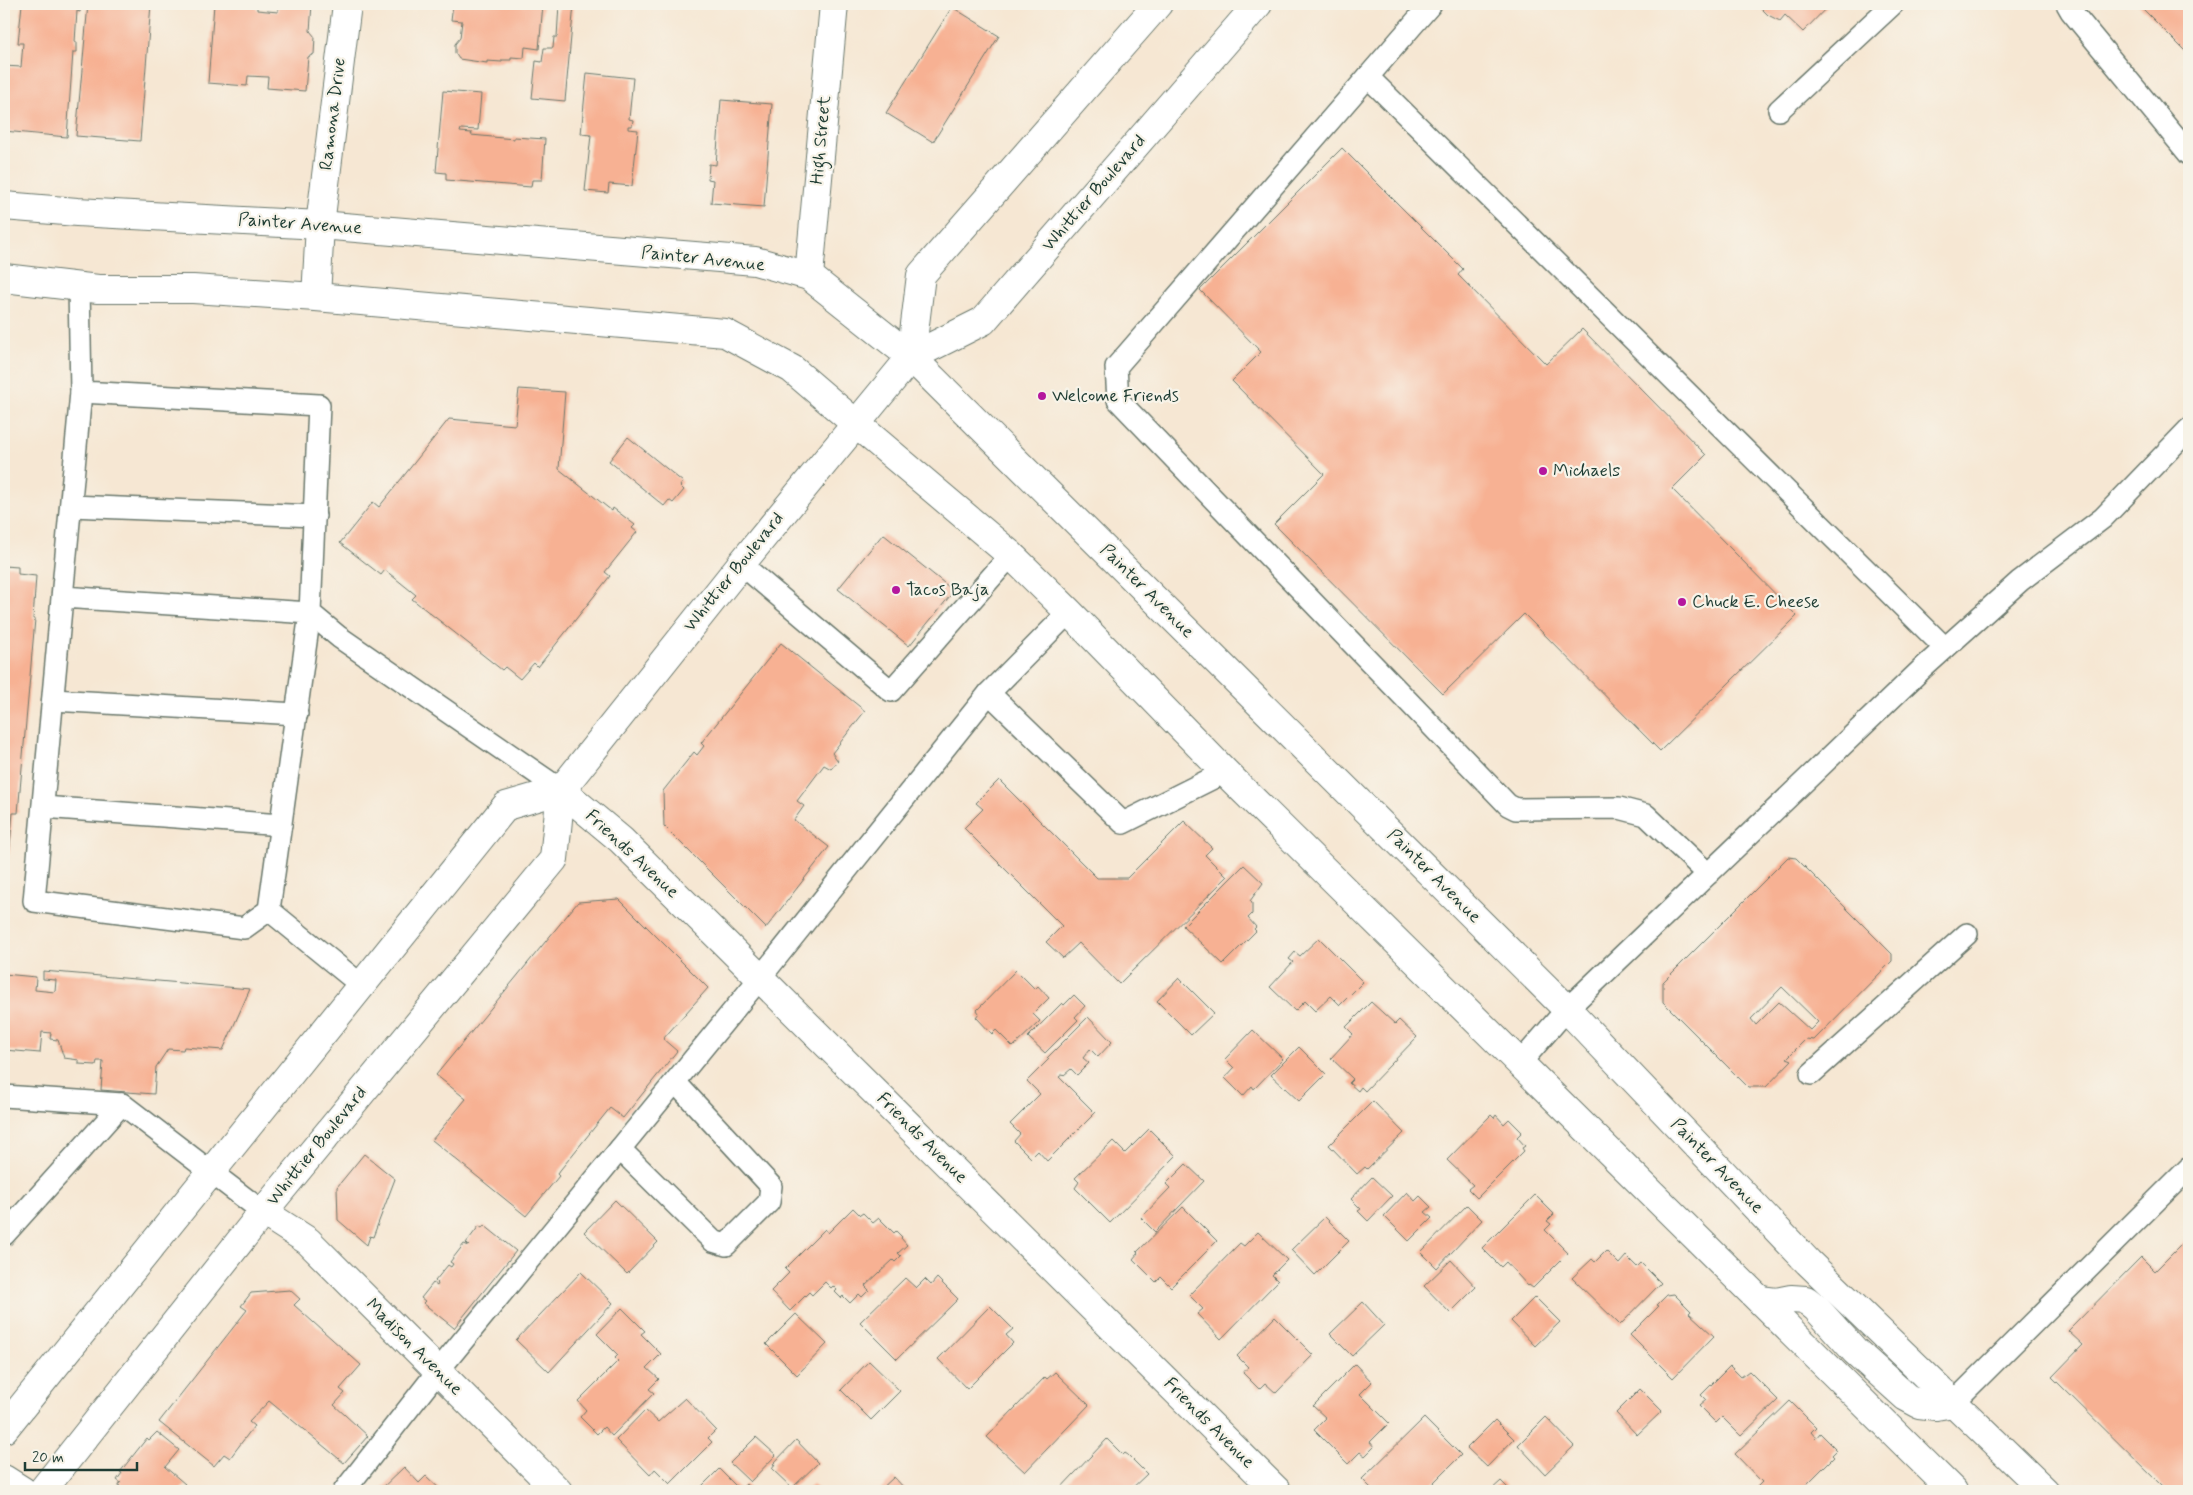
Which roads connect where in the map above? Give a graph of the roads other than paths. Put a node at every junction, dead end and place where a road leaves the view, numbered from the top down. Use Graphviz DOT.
graph roads {
  1 [pos="347,4"];
  2 [pos="834,4"];
  3 [pos="1158,4"];
  4 [pos="1258,4"];
  5 [pos="1431,4"];
  6 [pos="1893,4"];
  7 [pos="2067,4"];
  8 [pos="1368,77"];
  9 [pos="1779,110"];
  10 [pos="2189,154"];
  11 [pos="4,206"];
  12 [pos="320,224"];
  13 [pos="809,276"];
  14 [pos="4,278"];
  15 [pos="79,287"];
  16 [pos="316,297"];
  17 [pos="911,357"];
  18 [pos="81,392"];
  19 [pos="855,423"];
  20 [pos="2189,428"];
  21 [pos="71,506"];
  22 [pos="314,516"];
  23 [pos="1011,555"];
  24 [pos="741,564"];
  25 [pos="62,597"];
  26 [pos="1069,612"];
  27 [pos="310,613"];
  28 [pos="1945,648"];
  29 [pos="989,693"];
  30 [pos="53,700"];
  31 [pos="296,714"];
  32 [pos="1224,772"];
  33 [pos="561,790"];
  34 [pos="43,807"];
  35 [pos="280,826"];
  36 [pos="1708,874"];
  37 [pos="269,910"];
  38 [pos="1967,934"];
  39 [pos="760,978"];
  40 [pos="361,985"];
  41 [pos="1567,1009"];
  42 [pos="1520,1063"];
  43 [pos="1811,1074"];
  44 [pos="675,1082"];
  45 [pos="4,1096"];
  46 [pos="122,1104"];
  47 [pos="620,1149"];
  48 [pos="2189,1168"];
  49 [pos="211,1172"];
  50 [pos="263,1212"];
  51 [pos="4,1235"];
  52 [pos="1760,1300"];
  53 [pos="438,1371"];
  54 [pos="1953,1403"];
  55 [pos="4,1429"];
  56 [pos="4,1479"];
  57 [pos="23,1491"];
  58 [pos="42,1491"];
  59 [pos="344,1491"];
  60 [pos="558,1491"];
  61 [pos="1277,1491"];
  62 [pos="1953,1491"];
  63 [pos="2045,1491"];
  1 -- 12 [label="main road, Ramona Drive"];
  2 -- 13 [label="main road, High Street"];
  3 -- 17 [label="main road"];
  4 -- 17 [label="main road, Whittier Boulevard"];
  5 -- 8 [label="lane"];
  6 -- 9 [label="lane"];
  7 -- 10 [label="lane"];
  8 -- 28 [label="lane"];
  8 -- 36 [label="lane"];
  11 -- 12 [label="main road, Painter Avenue"];
  12 -- 13 [label="main road, Painter Avenue"];
  12 -- 16 [label="main road, Ramona Drive"];
  13 -- 17 [label="main road, Painter Avenue"];
  14 -- 15 [label="main road"];
  15 -- 16 [label="main road"];
  15 -- 18 [label="lane"];
  16 -- 19 [label="main road"];
  17 -- 19 [label="main road, Whittier Boulevard"];
  17 -- 41 [label="main road, Painter Avenue"];
  18 -- 21 [label="lane"];
  18 -- 22 [label="lane"];
  19 -- 23 [label="main road"];
  19 -- 24 [label="main road, Whittier Boulevard"];
  20 -- 28 [label="lane"];
  21 -- 22 [label="lane"];
  21 -- 25 [label="lane"];
  22 -- 27 [label="lane"];
  23 -- 24 [label="lane"];
  23 -- 26 [label="main road"];
  24 -- 33 [label="main road, Whittier Boulevard"];
  25 -- 27 [label="lane"];
  25 -- 30 [label="lane"];
  26 -- 29 [label="lane"];
  26 -- 32 [label="main road"];
  27 -- 31 [label="lane"];
  27 -- 33 [label="lane"];
  28 -- 36 [label="lane"];
  29 -- 32 [label="lane"];
  29 -- 39 [label="lane"];
  30 -- 31 [label="lane"];
  30 -- 34 [label="lane"];
  31 -- 35 [label="lane"];
  32 -- 42 [label="main road"];
  33 -- 39 [label="main road, Friends Avenue"];
  33 -- 40 [label="main road"];
  33 -- 50 [label="main road, Whittier Boulevard"];
  34 -- 35 [label="lane"];
  34 -- 37 [label="lane"];
  35 -- 37 [label="lane"];
  36 -- 41 [label="lane"];
  37 -- 40 [label="lane"];
  38 -- 43 [label="lane"];
  39 -- 44 [label="lane"];
  39 -- 61 [label="main road, Friends Avenue"];
  40 -- 49 [label="main road"];
  41 -- 42 [label="lane"];
  41 -- 54 [label="main road, Painter Avenue"];
  42 -- 52 [label="main road"];
  44 -- 47 [label="lane"];
  44 -- 47 [label="lane"];
  45 -- 46 [label="lane"];
  46 -- 49 [label="lane"];
  46 -- 51 [label="lane"];
  47 -- 53 [label="lane"];
  48 -- 54 [label="lane"];
  49 -- 50 [label="lane"];
  49 -- 55 [label="main road"];
  50 -- 53 [label="main road, Madison Avenue"];
  50 -- 58 [label="main road, Whittier Boulevard"];
  52 -- 54 [label="main road"];
  52 -- 62 [label="main road"];
  53 -- 59 [label="lane"];
  53 -- 60 [label="main road, Madison Avenue"];
  54 -- 63 [label="main road, Painter Avenue"];
  56 -- 57 [label="main road"];
}
